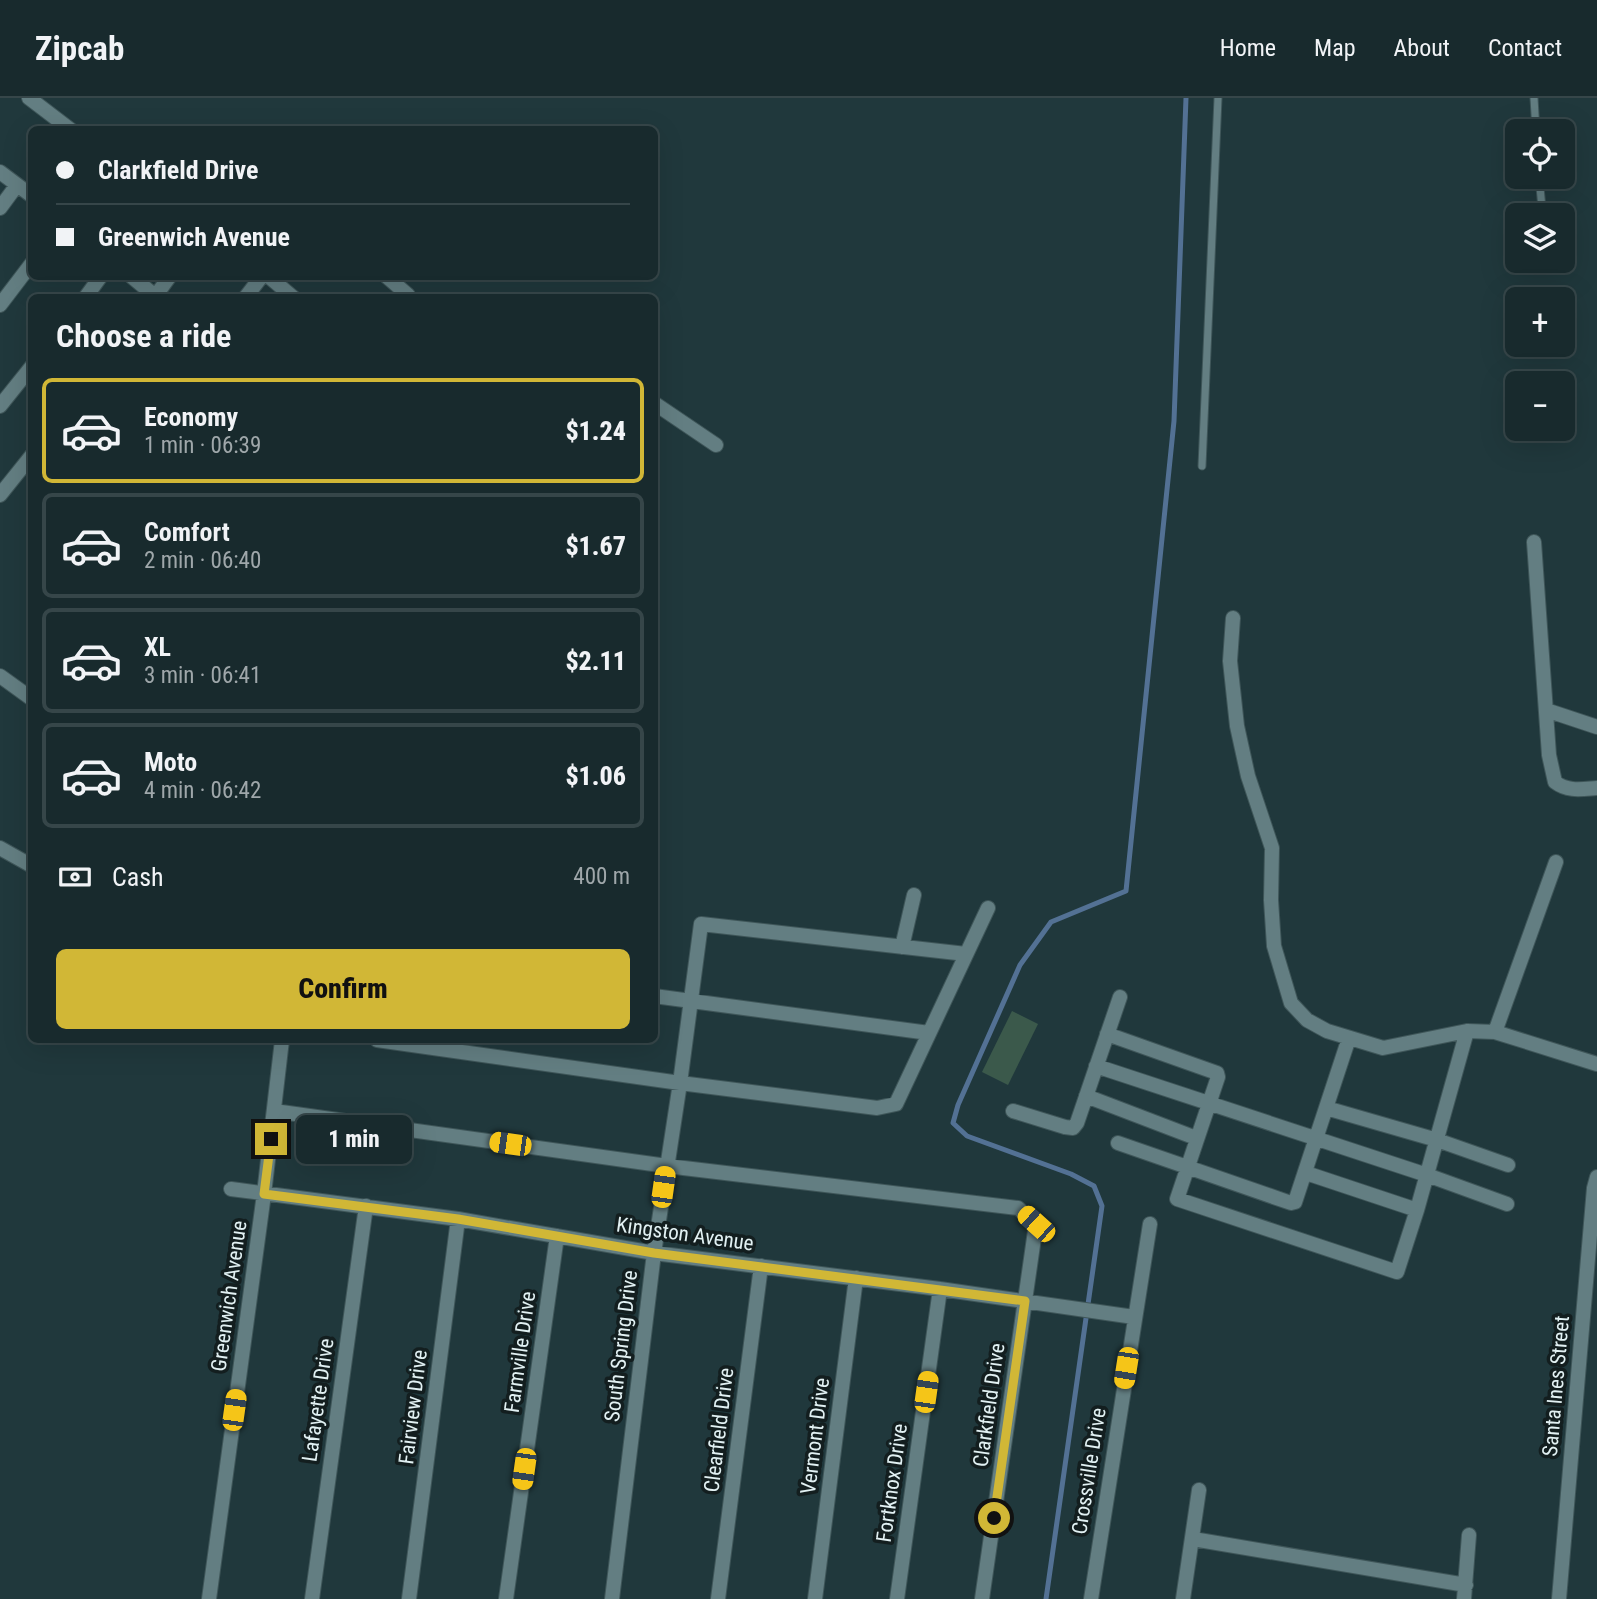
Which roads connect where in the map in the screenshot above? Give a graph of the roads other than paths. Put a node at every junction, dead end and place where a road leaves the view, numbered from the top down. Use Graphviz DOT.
graph roads {
  1 [pos="29,98"];
  2 [pos="1218,98"];
  3 [pos="1534,98"];
  4 [pos="1535,119"];
  5 [pos="66,126"];
  6 [pos="0,172"];
  7 [pos="17,185"];
  8 [pos="28,193"];
  9 [pos="0,208"];
  10 [pos="28,268"];
  11 [pos="136,280"];
  12 [pos="259,280"];
  13 [pos="273,280"];
  14 [pos="391,280"];
  15 [pos="152,294"];
  16 [pos="248,294"];
  17 [pos="290,294"];
  18 [pos="407,294"];
  19 [pos="0,304"];
  20 [pos="28,371"];
  21 [pos="0,406"];
  22 [pos="658,406"];
  23 [pos="716,446"];
  24 [pos="28,460"];
  25 [pos="1202,466"];
  26 [pos="0,495"];
  27 [pos="1534,542"];
  28 [pos="1233,618"];
  29 [pos="0,676"];
  30 [pos="28,696"];
  31 [pos="1546,710"];
  32 [pos="1597,727"];
  33 [pos="1597,788"];
  34 [pos="0,848"];
  35 [pos="1556,862"];
  36 [pos="28,864"];
  37 [pos="914,895"];
  38 [pos="988,908"];
  39 [pos="902,947"];
  40 [pos="966,954"];
  41 [pos="658,997"];
  42 [pos="1120,997"];
  43 [pos="691,1002"];
  44 [pos="1466,1031"];
  45 [pos="1495,1032"];
  46 [pos="929,1033"];
  47 [pos="1107,1034"];
  48 [pos="1349,1038"];
  49 [pos="282,1043"];
  50 [pos="398,1043"];
  51 [pos="1597,1064"];
  52 [pos="1096,1066"];
  53 [pos="680,1083"];
  54 [pos="1086,1096"];
  55 [pos="1209,1103"];
  56 [pos="1326,1108"];
  57 [pos="274,1111"];
  58 [pos="1013,1111"];
  59 [pos="1196,1138"];
  60 [pos="1317,1140"];
  61 [pos="1437,1140"];
  62 [pos="1118,1143"];
  63 [pos="1508,1165"];
  64 [pos="667,1166"];
  65 [pos="1187,1168"];
  66 [pos="1306,1173"];
  67 [pos="1427,1175"];
  68 [pos="1596,1185"];
  69 [pos="232,1189"];
  70 [pos="264,1194"];
  71 [pos="1507,1204"];
  72 [pos="366,1206"];
  73 [pos="1417,1210"];
  74 [pos="458,1219"];
  75 [pos="1150,1224"];
  76 [pos="557,1236"];
  77 [pos="654,1253"];
  78 [pos="761,1266"];
  79 [pos="856,1278"];
  80 [pos="940,1289"];
  81 [pos="1025,1301"];
  82 [pos="1134,1317"];
  83 [pos="1199,1490"];
  84 [pos="1469,1535"];
  85 [pos="1193,1539"];
  86 [pos="1465,1592"];
  87 [pos="209,1599"];
  88 [pos="312,1599"];
  89 [pos="409,1599"];
  90 [pos="506,1599"];
  91 [pos="612,1599"];
  92 [pos="718,1599"];
  93 [pos="815,1599"];
  94 [pos="897,1599"];
  95 [pos="982,1599"];
  96 [pos="1091,1599"];
  97 [pos="1183,1599"];
  98 [pos="1559,1599"];
  1 -- 5 [label="street"];
  2 -- 25 [label="lane"];
  3 -- 4 [label="lane"];
  6 -- 7 [label="street"];
  7 -- 8 [label="street"];
  7 -- 9 [label="street"];
  10 -- 19 [label="street"];
  11 -- 15 [label="street"];
  12 -- 16 [label="street"];
  13 -- 17 [label="street"];
  14 -- 18 [label="street"];
  20 -- 21 [label="street"];
  22 -- 23 [label="street"];
  24 -- 26 [label="street"];
  27 -- 31 [label="street"];
  28 -- 48 [label="street"];
  29 -- 30 [label="street"];
  31 -- 32 [label="street"];
  31 -- 33 [label="street"];
  34 -- 36 [label="street"];
  35 -- 45 [label="street"];
  37 -- 39 [label="street"];
  38 -- 40 [label="street"];
  39 -- 40 [label="street, South Spring Drive"];
  39 -- 43 [label="street, South Spring Drive"];
  40 -- 46 [label="street"];
  41 -- 43 [label="street"];
  42 -- 47 [label="street"];
  43 -- 46 [label="street"];
  43 -- 53 [label="street, South Spring Drive"];
  44 -- 45 [label="street"];
  44 -- 48 [label="street"];
  44 -- 61 [label="street"];
  45 -- 51 [label="street"];
  46 -- 53 [label="street"];
  47 -- 52 [label="street"];
  47 -- 55 [label="street"];
  48 -- 56 [label="street"];
  49 -- 57 [label="street, Greenwich Avenue"];
  50 -- 53 [label="street"];
  52 -- 54 [label="street"];
  52 -- 55 [label="street"];
  53 -- 64 [label="street, South Spring Drive"];
  54 -- 58 [label="street"];
  54 -- 59 [label="street"];
  55 -- 59 [label="street"];
  55 -- 60 [label="street"];
  56 -- 60 [label="street"];
  56 -- 61 [label="street"];
  57 -- 64 [label="street"];
  57 -- 70 [label="street, Greenwich Avenue"];
  59 -- 65 [label="street"];
  60 -- 66 [label="street"];
  60 -- 67 [label="street"];
  61 -- 63 [label="street"];
  61 -- 67 [label="street"];
  62 -- 65 [label="street"];
  64 -- 77 [label="street, South Spring Drive"];
  64 -- 81 [label="street, Clarkfield Drive"];
  65 -- 66 [label="street"];
  65 -- 73 [label="street"];
  66 -- 73 [label="street"];
  67 -- 71 [label="street"];
  67 -- 73 [label="street"];
  68 -- 98 [label="street, Santa Ines Street"];
  69 -- 70 [label="street, Kingston Avenue"];
  70 -- 72 [label="street, Kingston Avenue"];
  70 -- 87 [label="street, Greenwich Avenue"];
  72 -- 74 [label="street, Kingston Avenue"];
  72 -- 88 [label="street, Lafayette Drive"];
  74 -- 76 [label="street, Kingston Avenue"];
  74 -- 89 [label="street, Fairview Drive"];
  75 -- 82 [label="street, Crossville Drive"];
  76 -- 77 [label="street, Kingston Avenue"];
  76 -- 90 [label="street, Farmville Drive"];
  77 -- 78 [label="street, Kingston Avenue"];
  77 -- 91 [label="street, South Spring Drive"];
  78 -- 79 [label="street, Kingston Avenue"];
  78 -- 92 [label="street, Clearfield Drive"];
  79 -- 80 [label="street, Kingston Avenue"];
  79 -- 93 [label="street, Vermont Drive"];
  80 -- 81 [label="street, Kingston Avenue"];
  80 -- 94 [label="street, Fortknox Drive"];
  81 -- 82 [label="street, Kingston Avenue"];
  81 -- 95 [label="street, Clarkfield Drive"];
  82 -- 96 [label="street, Crossville Drive"];
  83 -- 85 [label="street"];
  84 -- 86 [label="street"];
  85 -- 86 [label="street"];
  85 -- 97 [label="street"];
}
